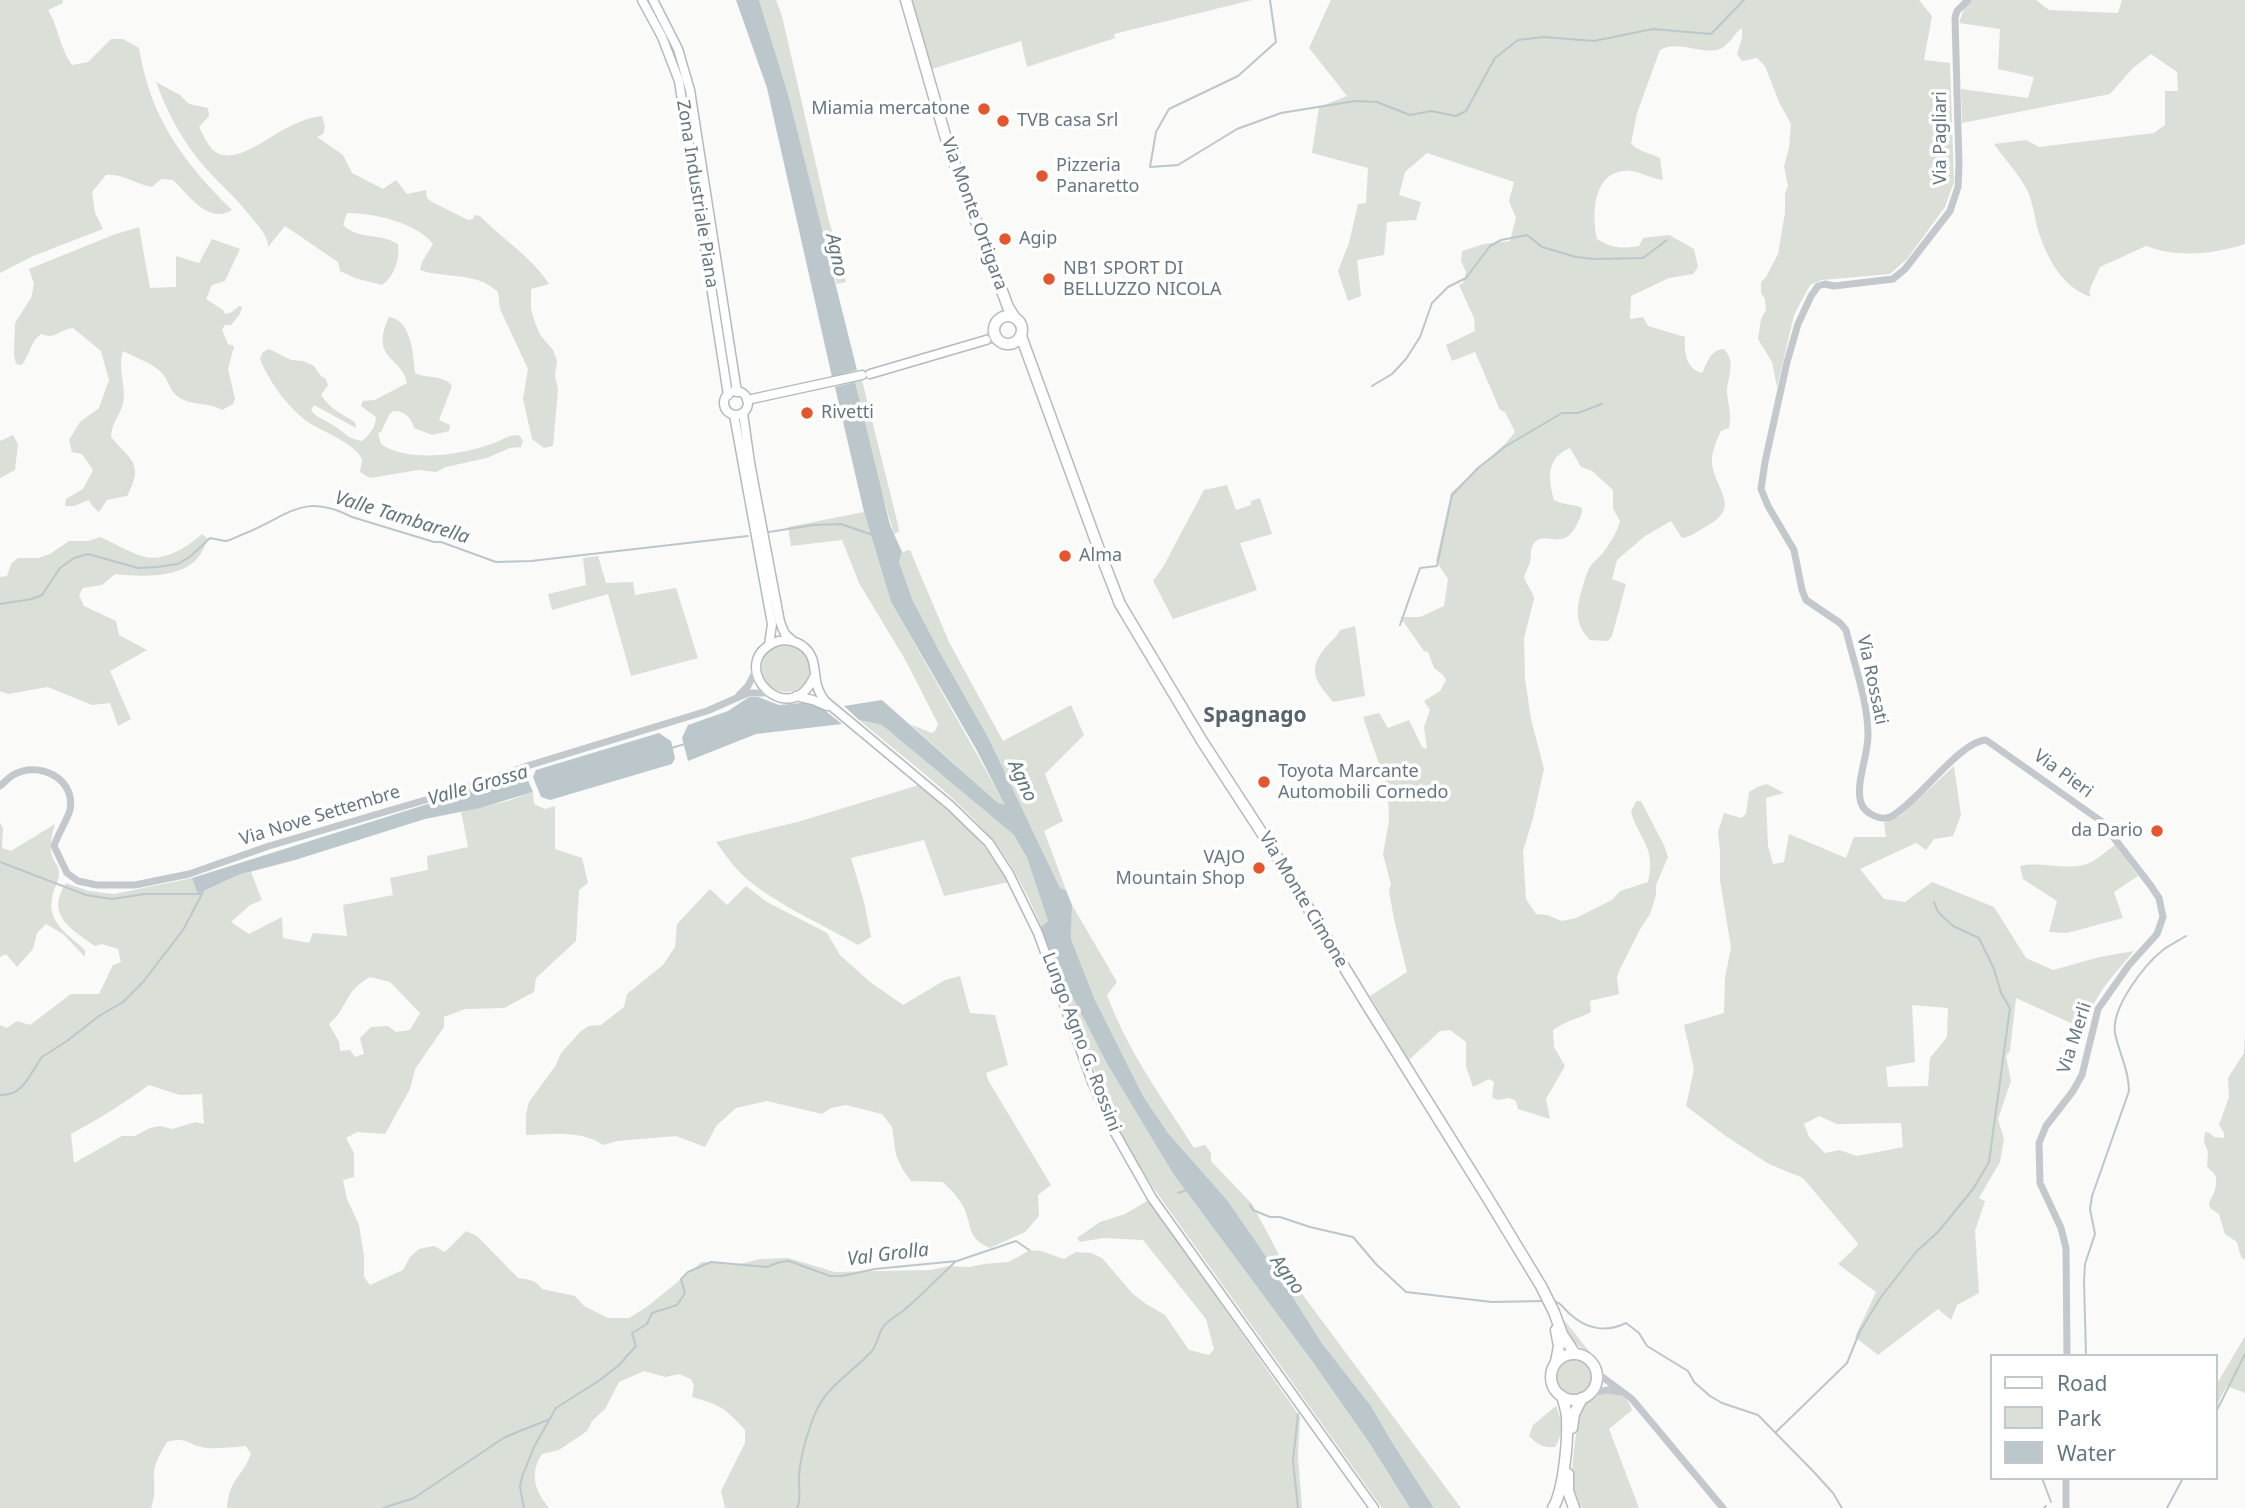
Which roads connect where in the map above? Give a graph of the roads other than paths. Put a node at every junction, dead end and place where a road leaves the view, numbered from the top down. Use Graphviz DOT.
graph roads {
  1 [pos="642,0"];
  2 [pos="653,0"];
  3 [pos="906,0"];
  4 [pos="1968,0"];
  5 [pos="1008,307"];
  6 [pos="1001,318"];
  7 [pos="1015,318"];
  8 [pos="994,330"];
  9 [pos="986,340"];
  10 [pos="1017,340"];
  11 [pos="998,341"];
  12 [pos="732,393"];
  13 [pos="747,400"];
  14 [pos="738,414"];
  15 [pos="1763,475"];
  16 [pos="793,641"];
  17 [pos="769,645"];
  18 [pos="756,670"];
  19 [pos="814,677"];
  20 [pos="769,693"];
  21 [pos="739,696"];
  22 [pos="796,696"];
  23 [pos="832,708"];
  24 [pos="2001,748"];
  25 [pos="0,786"];
  26 [pos="2129,965"];
  27 [pos="1551,1307"];
  28 [pos="1575,1354"];
  29 [pos="2067,1354"];
  30 [pos="1556,1362"];
  31 [pos="1597,1373"];
  32 [pos="1628,1395"];
  33 [pos="1562,1396"];
  34 [pos="1586,1396"];
  35 [pos="2066,1480"];
  36 [pos="1374,1508"];
  37 [pos="1553,1508"];
  38 [pos="1574,1508"];
  39 [pos="1723,1508"];
  40 [pos="2066,1508"];
  1 -- 12 [label="main road, Zona Industriale Piana"];
  2 -- 12 [label="main road, Zona Industriale Piana"];
  3 -- 5 [label="main road, Via Monte Ortigara"];
  4 -- 15 [label="street, Via Pagliari"];
  5 -- 6 [label="main road"];
  5 -- 7 [label="main road, Via Monte Ortigara"];
  6 -- 7 [label="main road, Via Monte Ortigara"];
  6 -- 8 [label="main road"];
  7 -- 10 [label="main road"];
  8 -- 9 [label="street"];
  8 -- 11 [label="main road"];
  9 -- 11 [label="street"];
  9 -- 13 [label="main road"];
  10 -- 11 [label="main road"];
  10 -- 27 [label="main road, Via Monte Cimone"];
  12 -- 13 [label="main road"];
  12 -- 14 [label="main road, Zona Industriale Piana"];
  13 -- 14 [label="main road, Zona Industriale Piana"];
  14 -- 16 [label="main road, Zona Industriale Piana"];
  14 -- 17 [label="main road, Zona Industriale Piana"];
  15 -- 24 [label="street, Via Rossati"];
  16 -- 17 [label="main road"];
  16 -- 19 [label="main road, Zona Industriale Piana"];
  17 -- 18 [label="main road, Zona Industriale Piana"];
  18 -- 20 [label="main road"];
  18 -- 21 [label="street"];
  19 -- 22 [label="main road"];
  19 -- 23 [label="main road, Zona Industriale Piana"];
  20 -- 21 [label="street, Via Nove Settembre"];
  20 -- 22 [label="main road"];
  21 -- 25 [label="street, Via Nove Settembre"];
  22 -- 23 [label="main road"];
  23 -- 36 [label="main road, Lungo Agno G. Rossini"];
  24 -- 26 [label="street, Via Pieri"];
  26 -- 29 [label="street, Via Merli"];
  27 -- 28 [label="main road, Via Monte Cimone"];
  27 -- 30 [label="main road, Via Monte Cimone"];
  28 -- 30 [label="main road"];
  28 -- 31 [label="main road"];
  30 -- 33 [label="main road"];
  31 -- 32 [label="street"];
  31 -- 34 [label="main road"];
  32 -- 34 [label="street"];
  32 -- 39 [label="street"];
  33 -- 34 [label="main road"];
  33 -- 37 [label="main road"];
  34 -- 38 [label="main road"];
  35 -- 40 [label="street"];
}
